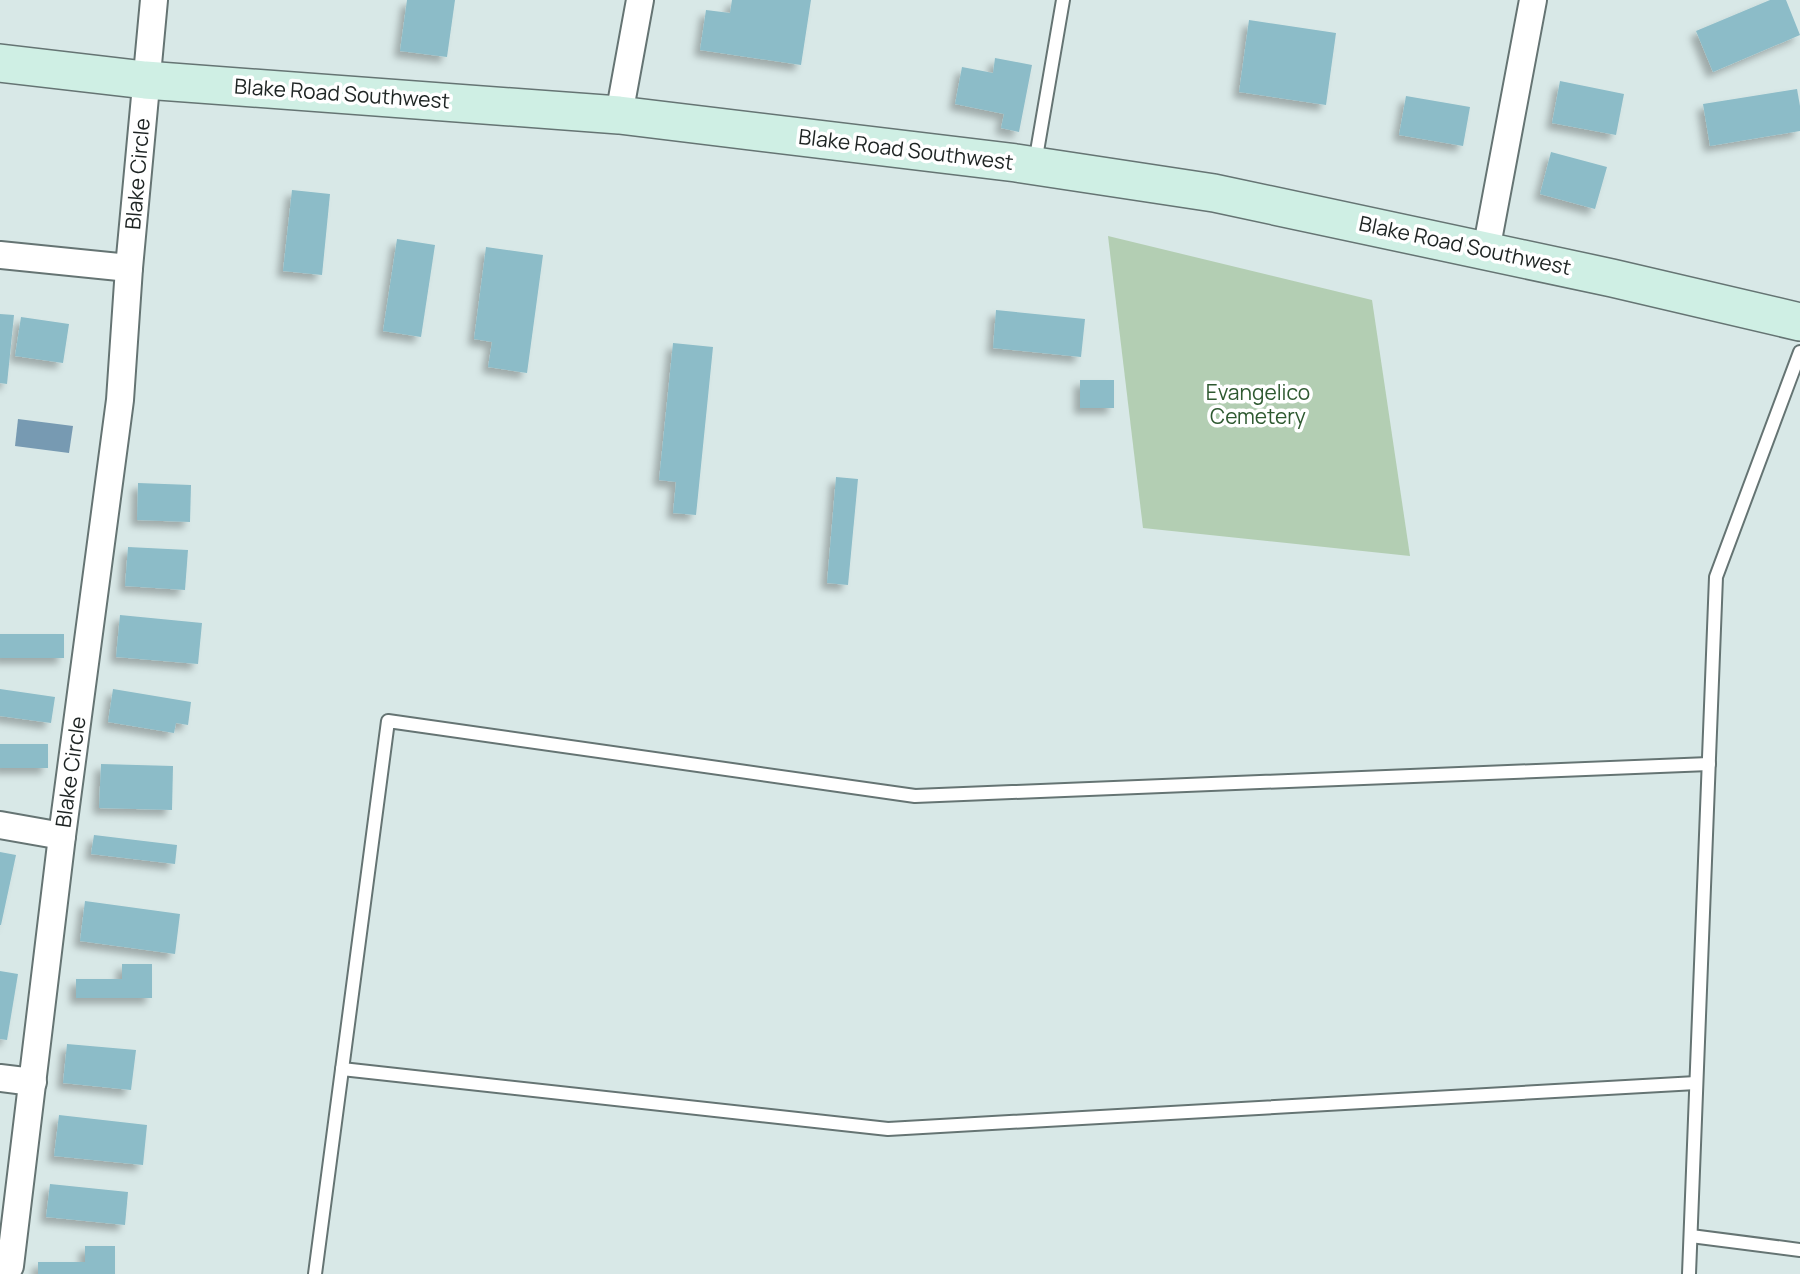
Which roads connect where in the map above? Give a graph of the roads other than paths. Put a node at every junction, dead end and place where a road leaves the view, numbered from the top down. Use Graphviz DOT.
graph roads {
  1 [pos="154,0"];
  2 [pos="640,0"];
  3 [pos="1063,0"];
  4 [pos="1533,0"];
  5 [pos="0,63"];
  6 [pos="145,80"];
  7 [pos="619,115"];
  8 [pos="1034,166"];
  9 [pos="1486,251"];
  10 [pos="0,255"];
  11 [pos="130,268"];
  12 [pos="1800,322"];
  13 [pos="1800,352"];
  14 [pos="1709,764"];
  15 [pos="0,825"];
  16 [pos="62,835"];
  17 [pos="342,1069"];
  18 [pos="0,1078"];
  19 [pos="33,1082"];
  20 [pos="1696,1083"];
  21 [pos="1691,1236"];
  22 [pos="1800,1250"];
  23 [pos="6,1274"];
  24 [pos="315,1274"];
  25 [pos="1689,1274"];
  1 -- 6 [label="street, Blake Circle"];
  2 -- 7 [label="street"];
  3 -- 8 [label="lane"];
  4 -- 9 [label="street"];
  5 -- 6 [label="main road, Blake Road Southwest"];
  6 -- 7 [label="main road, Blake Road Southwest"];
  6 -- 11 [label="street, Blake Circle"];
  7 -- 8 [label="main road, Blake Road Southwest"];
  8 -- 9 [label="main road, Blake Road Southwest"];
  9 -- 12 [label="main road, Blake Road Southwest"];
  10 -- 11 [label="street"];
  11 -- 16 [label="street, Blake Circle"];
  13 -- 14 [label="lane"];
  14 -- 17 [label="lane"];
  14 -- 20 [label="lane"];
  15 -- 16 [label="street"];
  16 -- 19 [label="street, Blake Circle"];
  17 -- 20 [label="lane"];
  17 -- 24 [label="lane"];
  18 -- 19 [label="street"];
  19 -- 23 [label="street, Blake Circle"];
  20 -- 21 [label="lane"];
  21 -- 22 [label="lane"];
  21 -- 25 [label="lane"];
}
